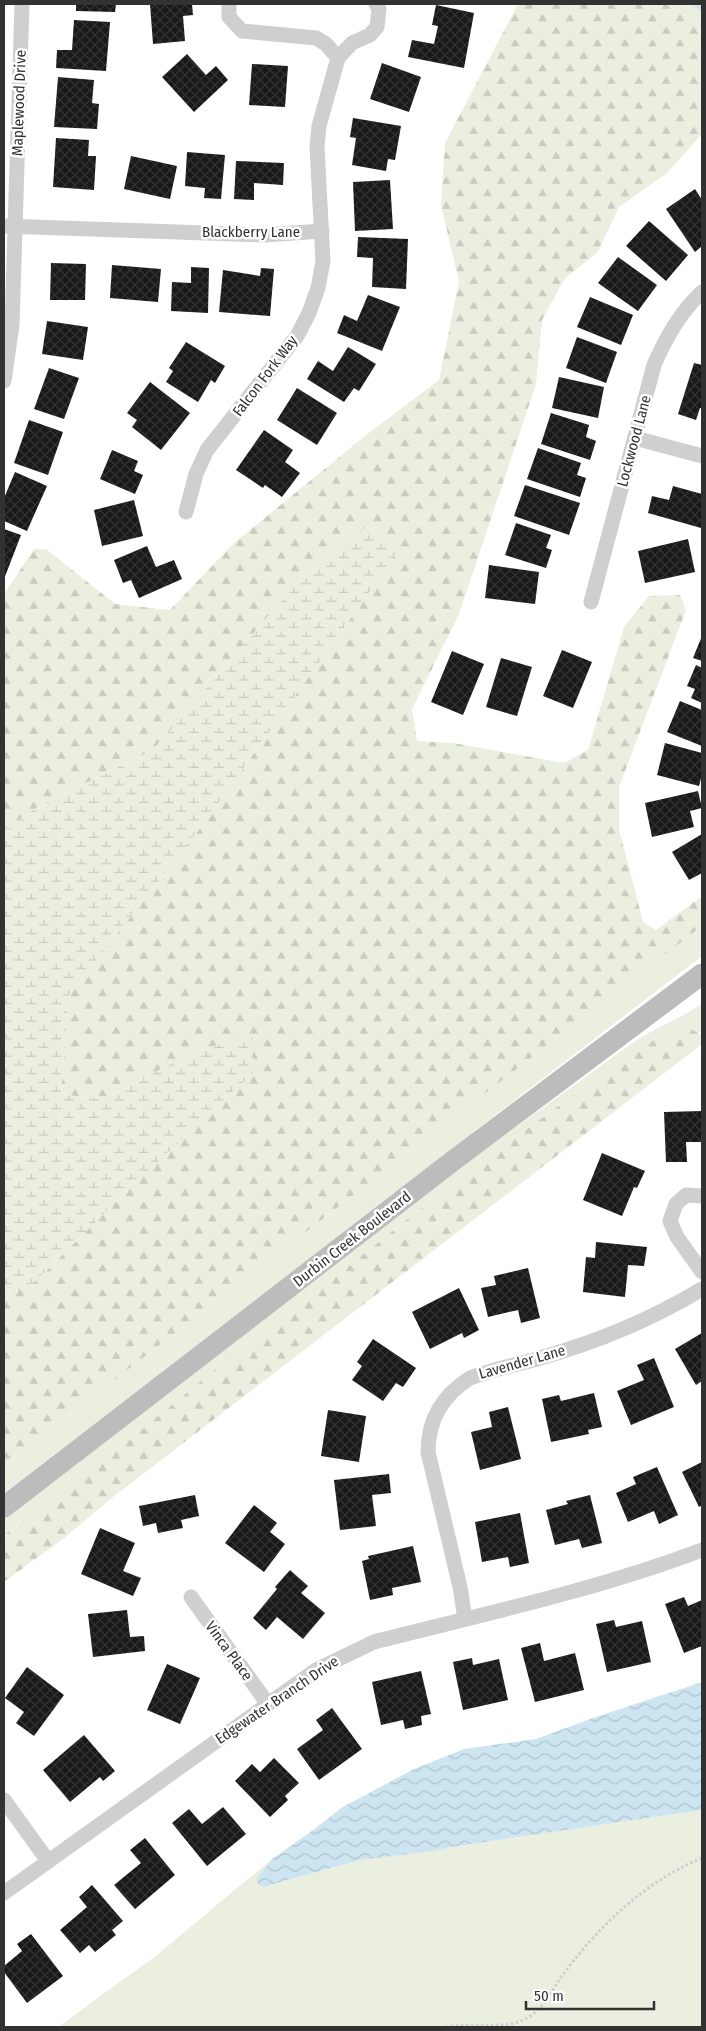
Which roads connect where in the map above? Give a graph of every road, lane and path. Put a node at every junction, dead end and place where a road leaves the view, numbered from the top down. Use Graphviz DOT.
graph roads {
  1 [pos="22,4"];
  2 [pos="229,4"];
  3 [pos="376,4"];
  4 [pos="338,58"];
  5 [pos="9,226"];
  6 [pos="322,231"];
  7 [pos="702,292"];
  8 [pos="4,381"];
  9 [pos="635,438"];
  10 [pos="702,456"];
  11 [pos="186,512"];
  12 [pos="591,602"];
  13 [pos="702,974"];
  14 [pos="702,1196"];
  15 [pos="702,1272"];
  16 [pos="702,1289"];
  17 [pos="4,1507"];
  18 [pos="702,1550"];
  19 [pos="190,1598"];
  20 [pos="465,1619"];
  21 [pos="268,1704"];
  22 [pos="4,1800"];
  23 [pos="702,1858"];
  24 [pos="48,1861"];
  25 [pos="4,1893"];
  26 [pos="446,2027"];
  1 -- 5 [label="street, Maplewood Drive"];
  2 -- 4 [label="street"];
  3 -- 4 [label="street"];
  4 -- 6 [label="street, Blackberry Lane"];
  5 -- 6 [label="street, Blackberry Lane"];
  5 -- 8 [label="street, Maplewood Drive"];
  6 -- 11 [label="street, Falcon Fork Way"];
  7 -- 9 [label="street, Lockwood Lane"];
  9 -- 10 [label="street"];
  9 -- 12 [label="street, Lockwood Lane"];
  13 -- 17 [label="street, Durbin Creek Boulevard"];
  14 -- 15 [label="street"];
  16 -- 20 [label="street, Lavender Lane"];
  18 -- 20 [label="street, Edgewater Branch Drive"];
  19 -- 21 [label="street, Vinca Place"];
  20 -- 21 [label="street, Edgewater Branch Drive"];
  21 -- 24 [label="street, Edgewater Branch Drive"];
  22 -- 24 [label="street"];
  23 -- 26 [label="path"];
  24 -- 25 [label="street, Edgewater Branch Drive"];
}
